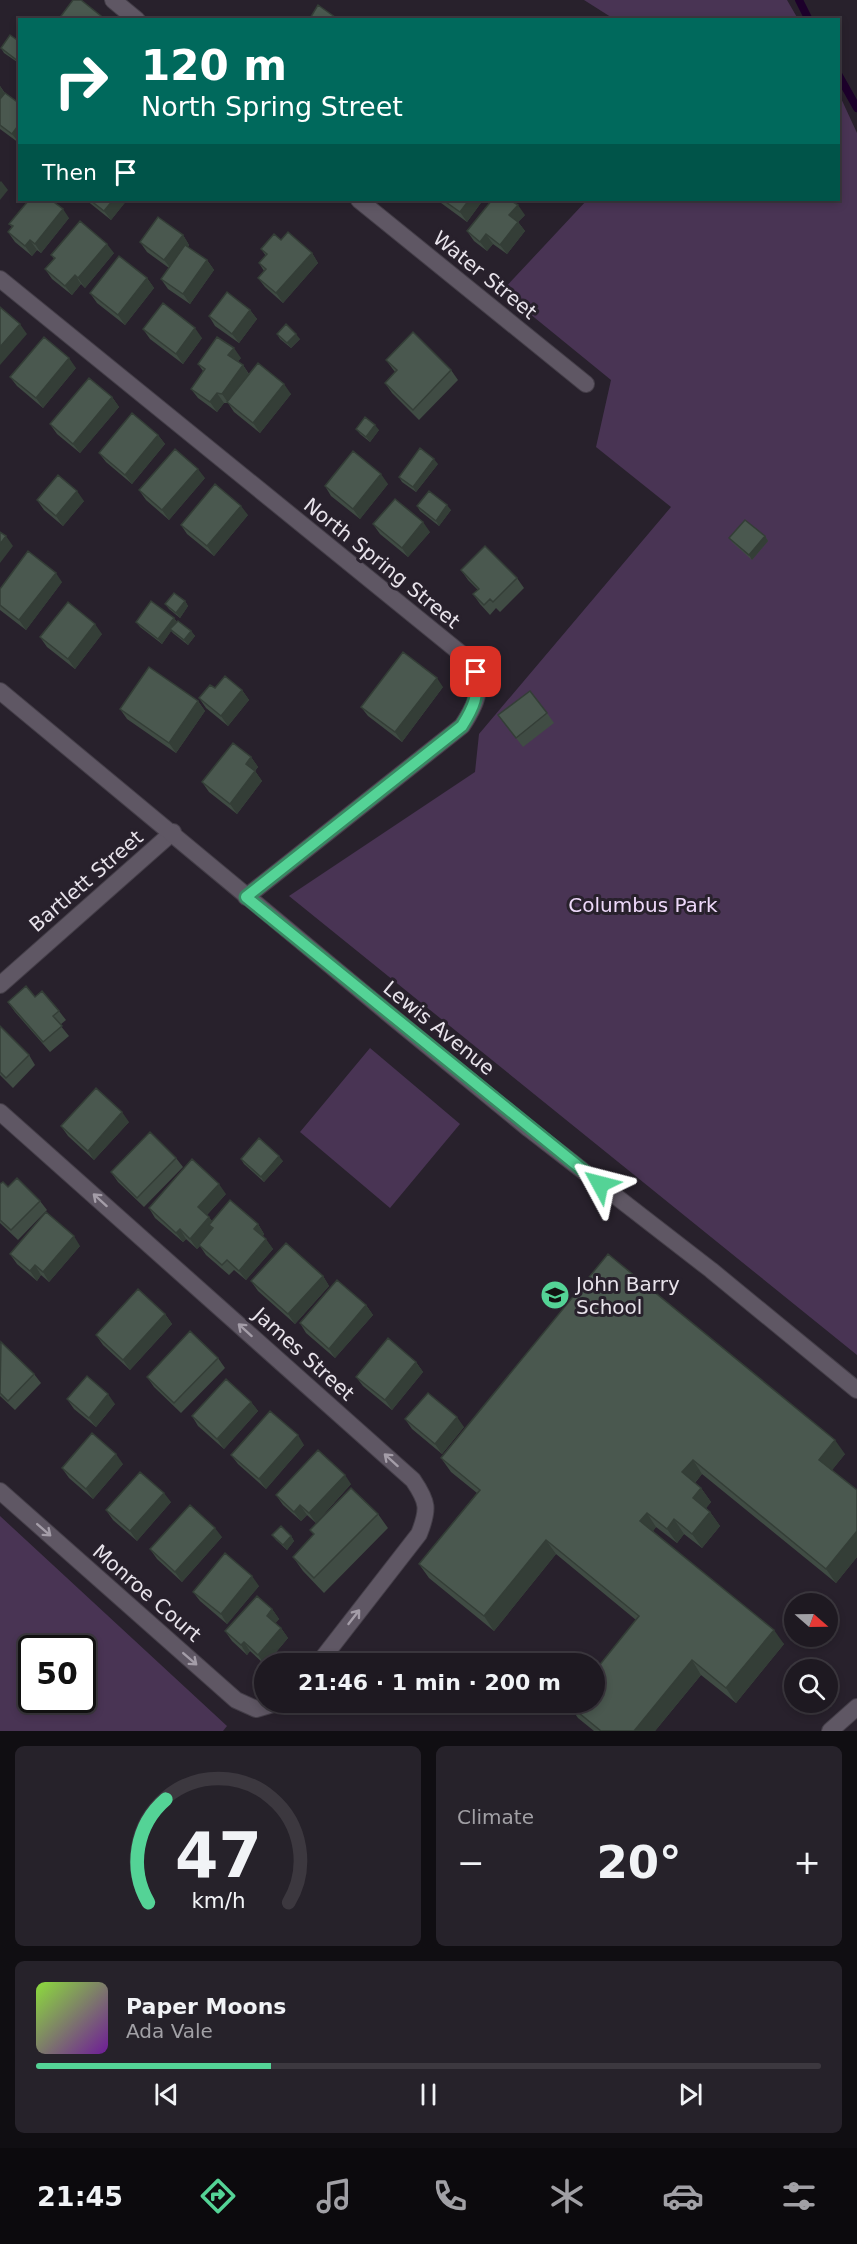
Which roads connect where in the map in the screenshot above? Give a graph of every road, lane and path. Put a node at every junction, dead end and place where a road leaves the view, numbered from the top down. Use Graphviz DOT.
graph roads {
  1 [pos="113,0"];
  2 [pos="135,18"];
  3 [pos="360,201"];
  4 [pos="0,279"];
  5 [pos="586,384"];
  6 [pos="0,692"];
  7 [pos="173,832"];
  8 [pos="246,897"];
  9 [pos="0,985"];
  10 [pos="0,1112"];
  11 [pos="857,1390"];
  12 [pos="0,1491"];
  13 [pos="327,1653"];
  14 [pos="857,1707"];
  15 [pos="254,1708"];
  16 [pos="830,1731"];
  1 -- 2 [label="street"];
  3 -- 5 [label="street, Water Street"];
  4 -- 8 [label="street, North Spring Street"];
  6 -- 7 [label="street, Lewis Avenue"];
  7 -- 8 [label="street, Lewis Avenue"];
  7 -- 9 [label="street, Bartlett Street"];
  8 -- 11 [label="street, Lewis Avenue"];
  13 -- 10 [label="street, James Street, one-way"];
  12 -- 15 [label="street, Monroe Court, one-way"];
  14 -- 16 [label="street"];
}
